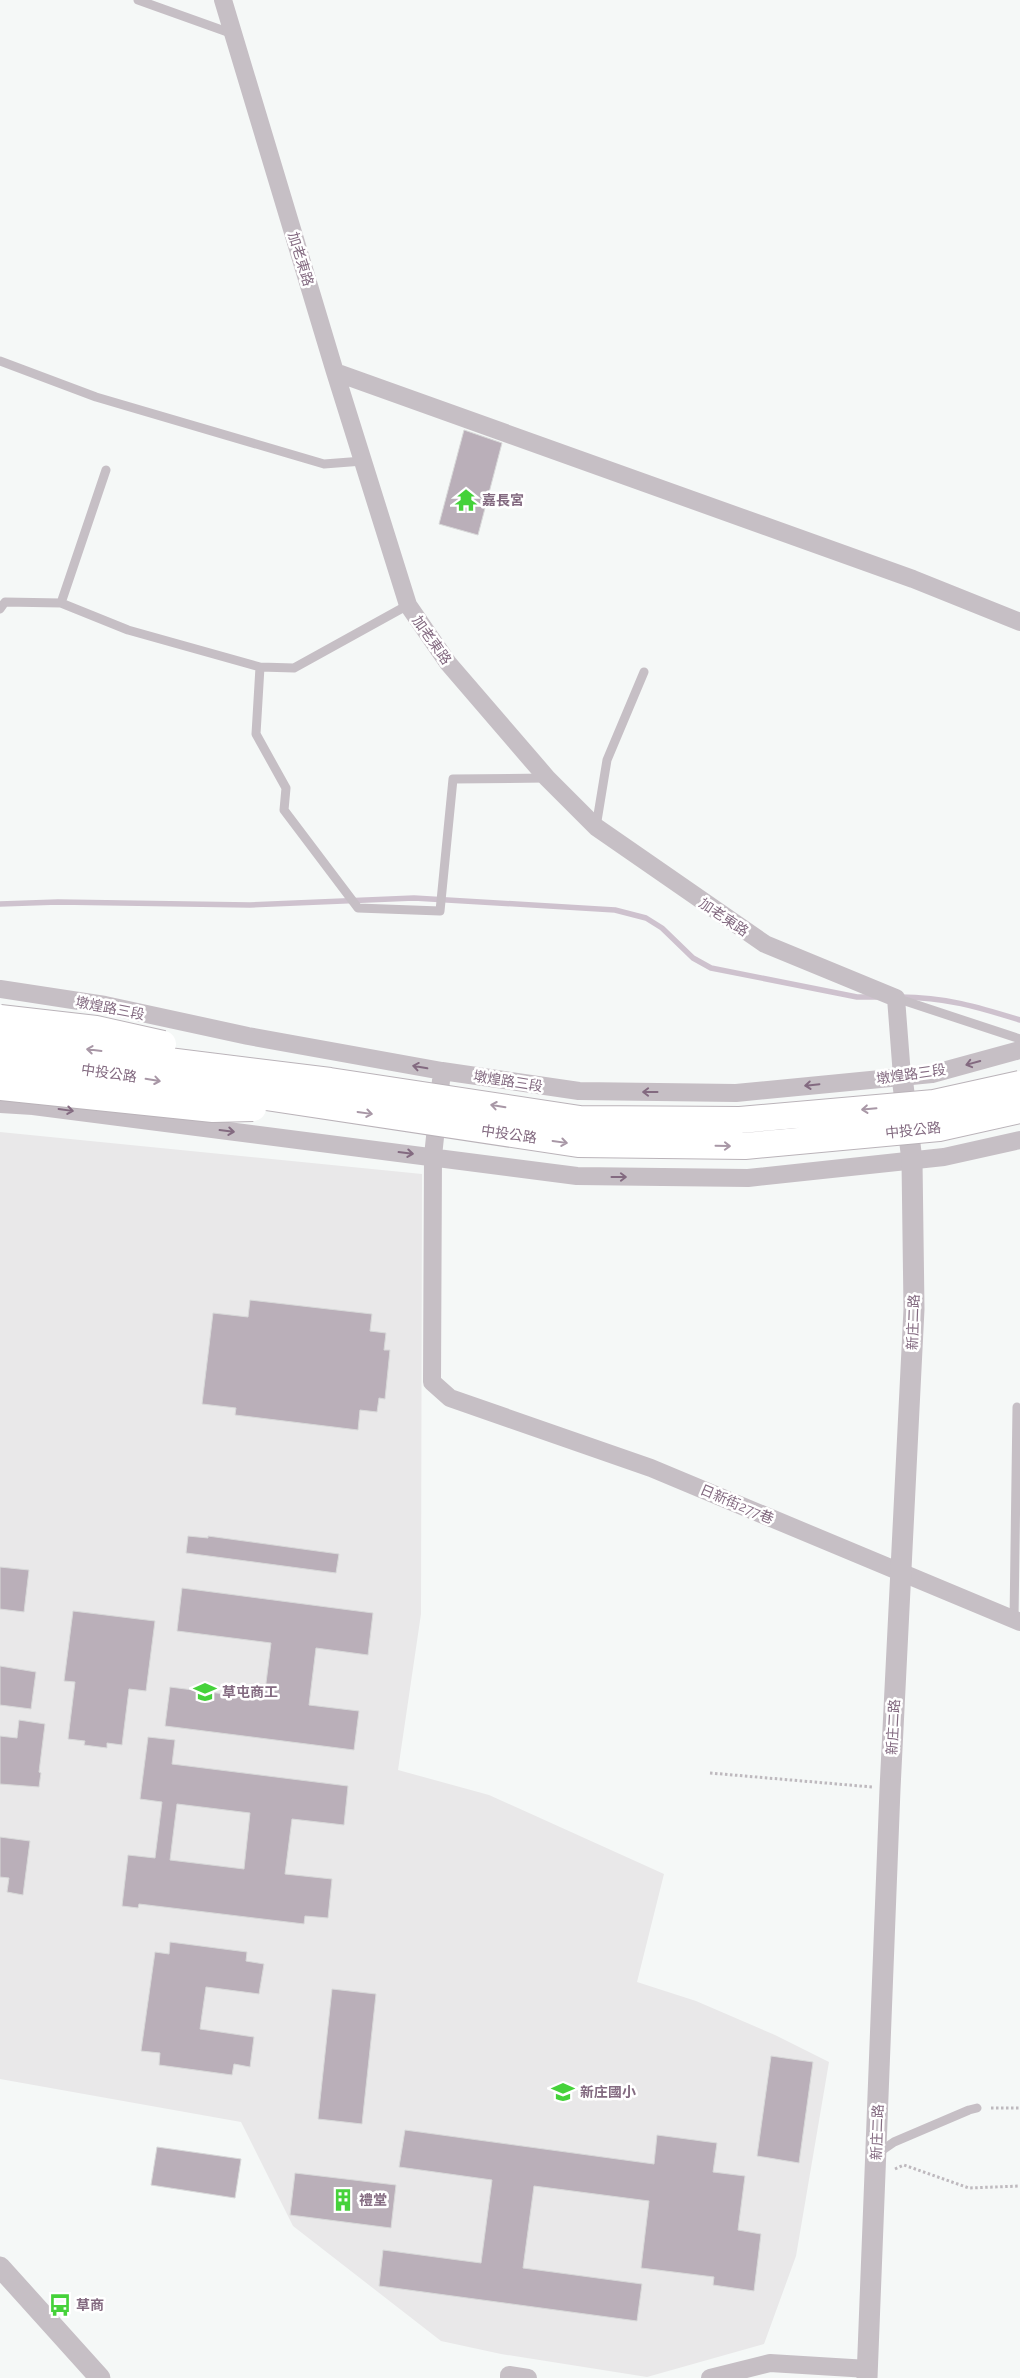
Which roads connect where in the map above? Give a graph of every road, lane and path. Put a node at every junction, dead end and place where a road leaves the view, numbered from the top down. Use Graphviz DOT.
graph roads {
  1 [pos="138,0"];
  2 [pos="223,0"];
  3 [pos="233,34"];
  4 [pos="0,361"];
  5 [pos="335,372"];
  6 [pos="363,461"];
  7 [pos="106,470"];
  8 [pos="61,603"];
  9 [pos="408,605"];
  10 [pos="0,609"];
  11 [pos="1020,622"];
  12 [pos="260,667"];
  13 [pos="644,672"];
  14 [pos="547,778"];
  15 [pos="596,827"];
  16 [pos="0,989"];
  17 [pos="45,996"];
  18 [pos="896,998"];
  19 [pos="0,1018"];
  20 [pos="1020,1039"];
  21 [pos="0,1040"];
  22 [pos="1020,1050"];
  23 [pos="0,1061"];
  24 [pos="442,1071"];
  25 [pos="902,1076"];
  26 [pos="330,1081"];
  27 [pos="1020,1084"];
  28 [pos="0,1087"];
  29 [pos="0,1104"];
  30 [pos="33,1106"];
  31 [pos="334,1108"];
  32 [pos="1020,1110"];
  33 [pos="1020,1140"];
  34 [pos="433,1156"];
  35 [pos="912,1161"];
  36 [pos="1017,1407"];
  37 [pos="1018,1530"];
  38 [pos="901,1573"];
  39 [pos="1017,1621"];
  40 [pos="710,1773"];
  41 [pos="890,1789"];
  42 [pos="978,2108"];
  43 [pos="1020,2108"];
  44 [pos="876,2154"];
  45 [pos="875,2175"];
  46 [pos="1020,2186"];
  47 [pos="0,2267"];
  48 [pos="867,2373"];
  49 [pos="100,2378"];
  50 [pos="509,2378"];
  51 [pos="528,2378"];
  52 [pos="710,2378"];
  1 -- 3 [label="lane"];
  2 -- 3 [label="street, 加老東路"];
  3 -- 5 [label="street, 加老東路"];
  4 -- 6 [label="lane"];
  5 -- 6 [label="street, 加老東路"];
  5 -- 11 [label="street"];
  6 -- 9 [label="street, 加老東路"];
  7 -- 8 [label="lane"];
  8 -- 10 [label="lane"];
  8 -- 12 [label="lane"];
  9 -- 12 [label="lane"];
  9 -- 14 [label="street, 加老東路"];
  12 -- 14 [label="lane"];
  13 -- 15 [label="lane"];
  14 -- 15 [label="street, 加老東路"];
  15 -- 18 [label="street, 加老東路"];
  16 -- 17 [label="street, 墩煌路三段"];
  24 -- 17 [label="street, 墩煌路三段, one-way"];
  17 -- 30 [label="street"];
  18 -- 20 [label="lane"];
  18 -- 25 [label="street"];
  19 -- 26 [label="main road, bridge"];
  26 -- 21 [label="main road, 中投公路, one-way, bridge"];
  22 -- 25 [label="street, 墩煌路三段, one-way"];
  23 -- 31 [label="main road, 中投公路, one-way, bridge"];
  25 -- 24 [label="street, 墩煌路三段, one-way"];
  24 -- 34 [label="street"];
  25 -- 35 [label="street, 新庄二路"];
  27 -- 26 [label="main road, 中投公路, one-way, bridge"];
  28 -- 31 [label="main road, bridge"];
  29 -- 30 [label="street"];
  30 -- 34 [label="street, one-way"];
  31 -- 32 [label="main road, 中投公路, one-way, bridge"];
  33 -- 35 [label="street"];
  34 -- 35 [label="street, one-way"];
  34 -- 38 [label="street, 日新街277巷"];
  35 -- 38 [label="street, 新庄二路"];
  36 -- 37 [label="lane"];
  37 -- 39 [label="lane"];
  38 -- 39 [label="street, 日新街277巷"];
  38 -- 41 [label="street, 新庄二路"];
  40 -- 41 [label="path"];
  41 -- 44 [label="street, 新庄二路"];
  42 -- 43 [label="path"];
  42 -- 44 [label="lane"];
  44 -- 45 [label="street, 新庄二路"];
  45 -- 46 [label="path"];
  45 -- 48 [label="street, 新庄二路"];
  47 -- 49 [label="street"];
  48 -- 52 [label="street"];
  50 -- 51 [label="street"];
}
